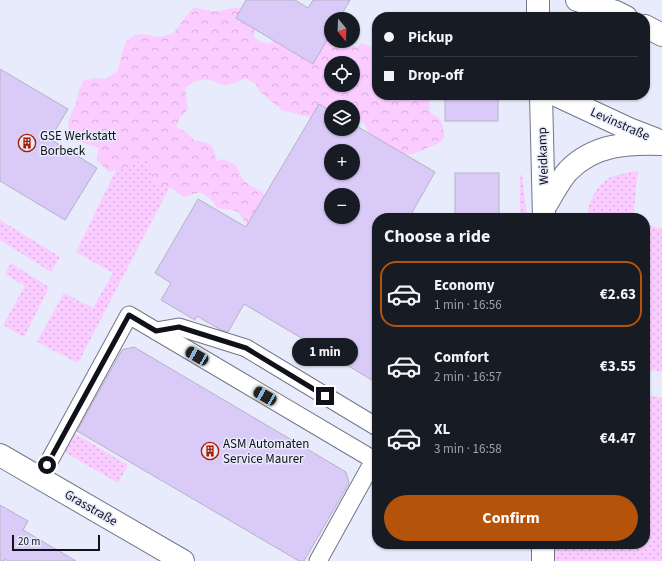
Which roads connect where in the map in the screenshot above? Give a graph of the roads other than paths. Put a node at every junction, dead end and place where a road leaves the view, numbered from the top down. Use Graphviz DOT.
graph roads {
  1 [pos="538,0"];
  2 [pos="577,0"];
  3 [pos="538,12"];
  4 [pos="616,12"];
  5 [pos="650,29"];
  6 [pos="662,35"];
  7 [pos="541,100"];
  8 [pos="567,100"];
  9 [pos="662,143"];
  10 [pos="544,213"];
  11 [pos="156,331"];
  12 [pos="372,424"];
  13 [pos="0,455"];
  14 [pos="372,459"];
  15 [pos="372,464"];
  16 [pos="40,478"];
  17 [pos="543,549"];
  18 [pos="183,561"];
  19 [pos="318,561"];
  20 [pos="543,561"];
  1 -- 3 [label="street"];
  2 -- 4 [label="street"];
  5 -- 6 [label="street"];
  7 -- 10 [label="street, Weidkamp"];
  8 -- 9 [label="street, Levinstraße"];
  9 -- 10 [label="street, Levinstraße"];
  11 -- 12 [label="lane"];
  11 -- 14 [label="lane"];
  11 -- 16 [label="lane"];
  13 -- 16 [label="street, Grasstraße"];
  15 -- 19 [label="lane"];
  16 -- 18 [label="street, Grasstraße"];
  17 -- 20 [label="street"];
}
